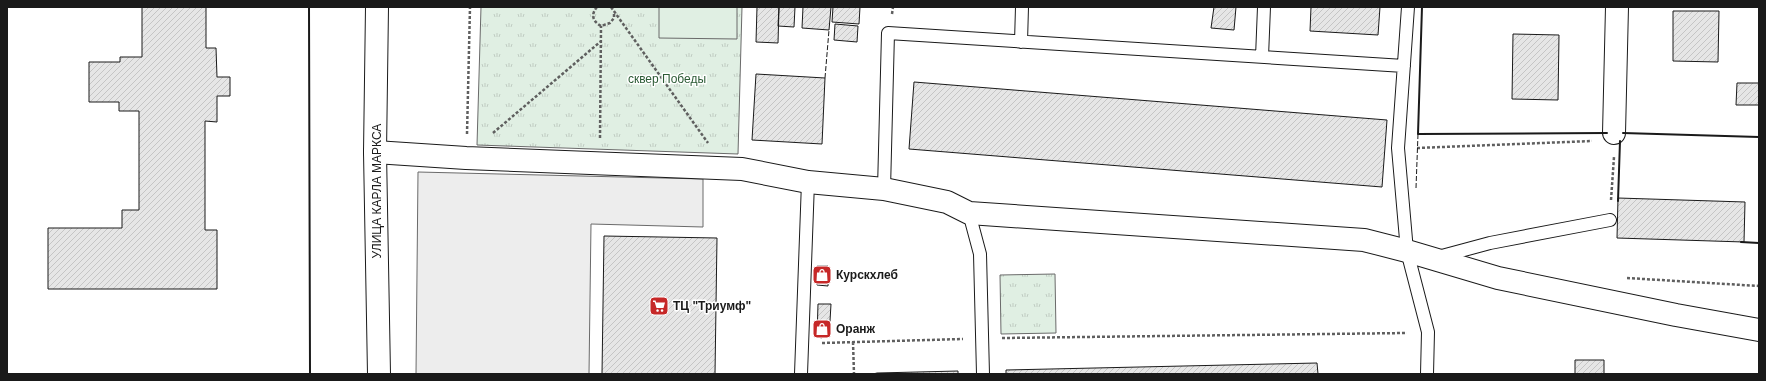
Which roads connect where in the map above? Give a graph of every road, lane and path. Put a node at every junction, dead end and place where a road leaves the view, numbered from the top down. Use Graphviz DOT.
graph roads {
  1 [pos="377,7"];
  2 [pos="470,7"];
  3 [pos="597,7"];
  4 [pos="611,7"];
  5 [pos="1022,7"];
  6 [pos="1264,7"];
  7 [pos="1408,7"];
  8 [pos="1617,7"];
  9 [pos="614,11"];
  10 [pos="601,26"];
  11 [pos="600,42"];
  12 [pos="1020,42"];
  13 [pos="1262,57"];
  14 [pos="1404,66"];
  15 [pos="1609,142"];
  16 [pos="1398,148"];
  17 [pos="376,152"];
  18 [pos="466,157"];
  19 [pos="600,163"];
  20 [pos="725,168"];
  21 [pos="808,182"];
  22 [pos="884,189"];
  23 [pos="969,213"];
  24 [pos="1610,220"];
  25 [pos="1407,251"];
  26 [pos="1433,258"];
  27 [pos="1621,277"];
  28 [pos="1759,286"];
  29 [pos="1759,330"];
  30 [pos="1428,332"];
  31 [pos="983,338"];
  32 [pos="854,342"];
  33 [pos="802,343"];
  34 [pos="379,374"];
  35 [pos="801,374"];
  36 [pos="854,374"];
  37 [pos="983,374"];
  38 [pos="1427,374"];
  1 -- 17 [label="street, УЛИЦА КАРЛА МАРКСА"];
  2 -- 18 [label="path"];
  3 -- 10 [label="path"];
  4 -- 9 [label="path"];
  5 -- 12 [label="lane"];
  6 -- 13 [label="lane"];
  7 -- 14 [label="lane"];
  8 -- 15 [label="street"];
  9 -- 10 [label="path"];
  9 -- 20 [label="path"];
  10 -- 11 [label="path"];
  11 -- 18 [label="path"];
  11 -- 19 [label="path"];
  12 -- 13 [label="lane"];
  12 -- 22 [label="lane"];
  13 -- 14 [label="lane"];
  14 -- 16 [label="lane"];
  15 -- 16 [label="path"];
  15 -- 24 [label="path"];
  16 -- 25 [label="lane"];
  17 -- 18 [label="street"];
  17 -- 34 [label="street, УЛИЦА КАРЛА МАРКСА"];
  18 -- 19 [label="street"];
  19 -- 20 [label="street"];
  20 -- 21 [label="street"];
  21 -- 22 [label="street"];
  21 -- 33 [label="lane"];
  22 -- 23 [label="street"];
  23 -- 25 [label="street"];
  23 -- 31 [label="lane"];
  24 -- 26 [label="lane"];
  25 -- 26 [label="street"];
  25 -- 30 [label="lane"];
  26 -- 29 [label="street"];
  27 -- 28 [label="path"];
  30 -- 31 [label="path"];
  30 -- 38 [label="lane"];
  31 -- 32 [label="path"];
  31 -- 37 [label="lane"];
  32 -- 33 [label="path"];
  32 -- 36 [label="path"];
  33 -- 35 [label="lane"];
}
